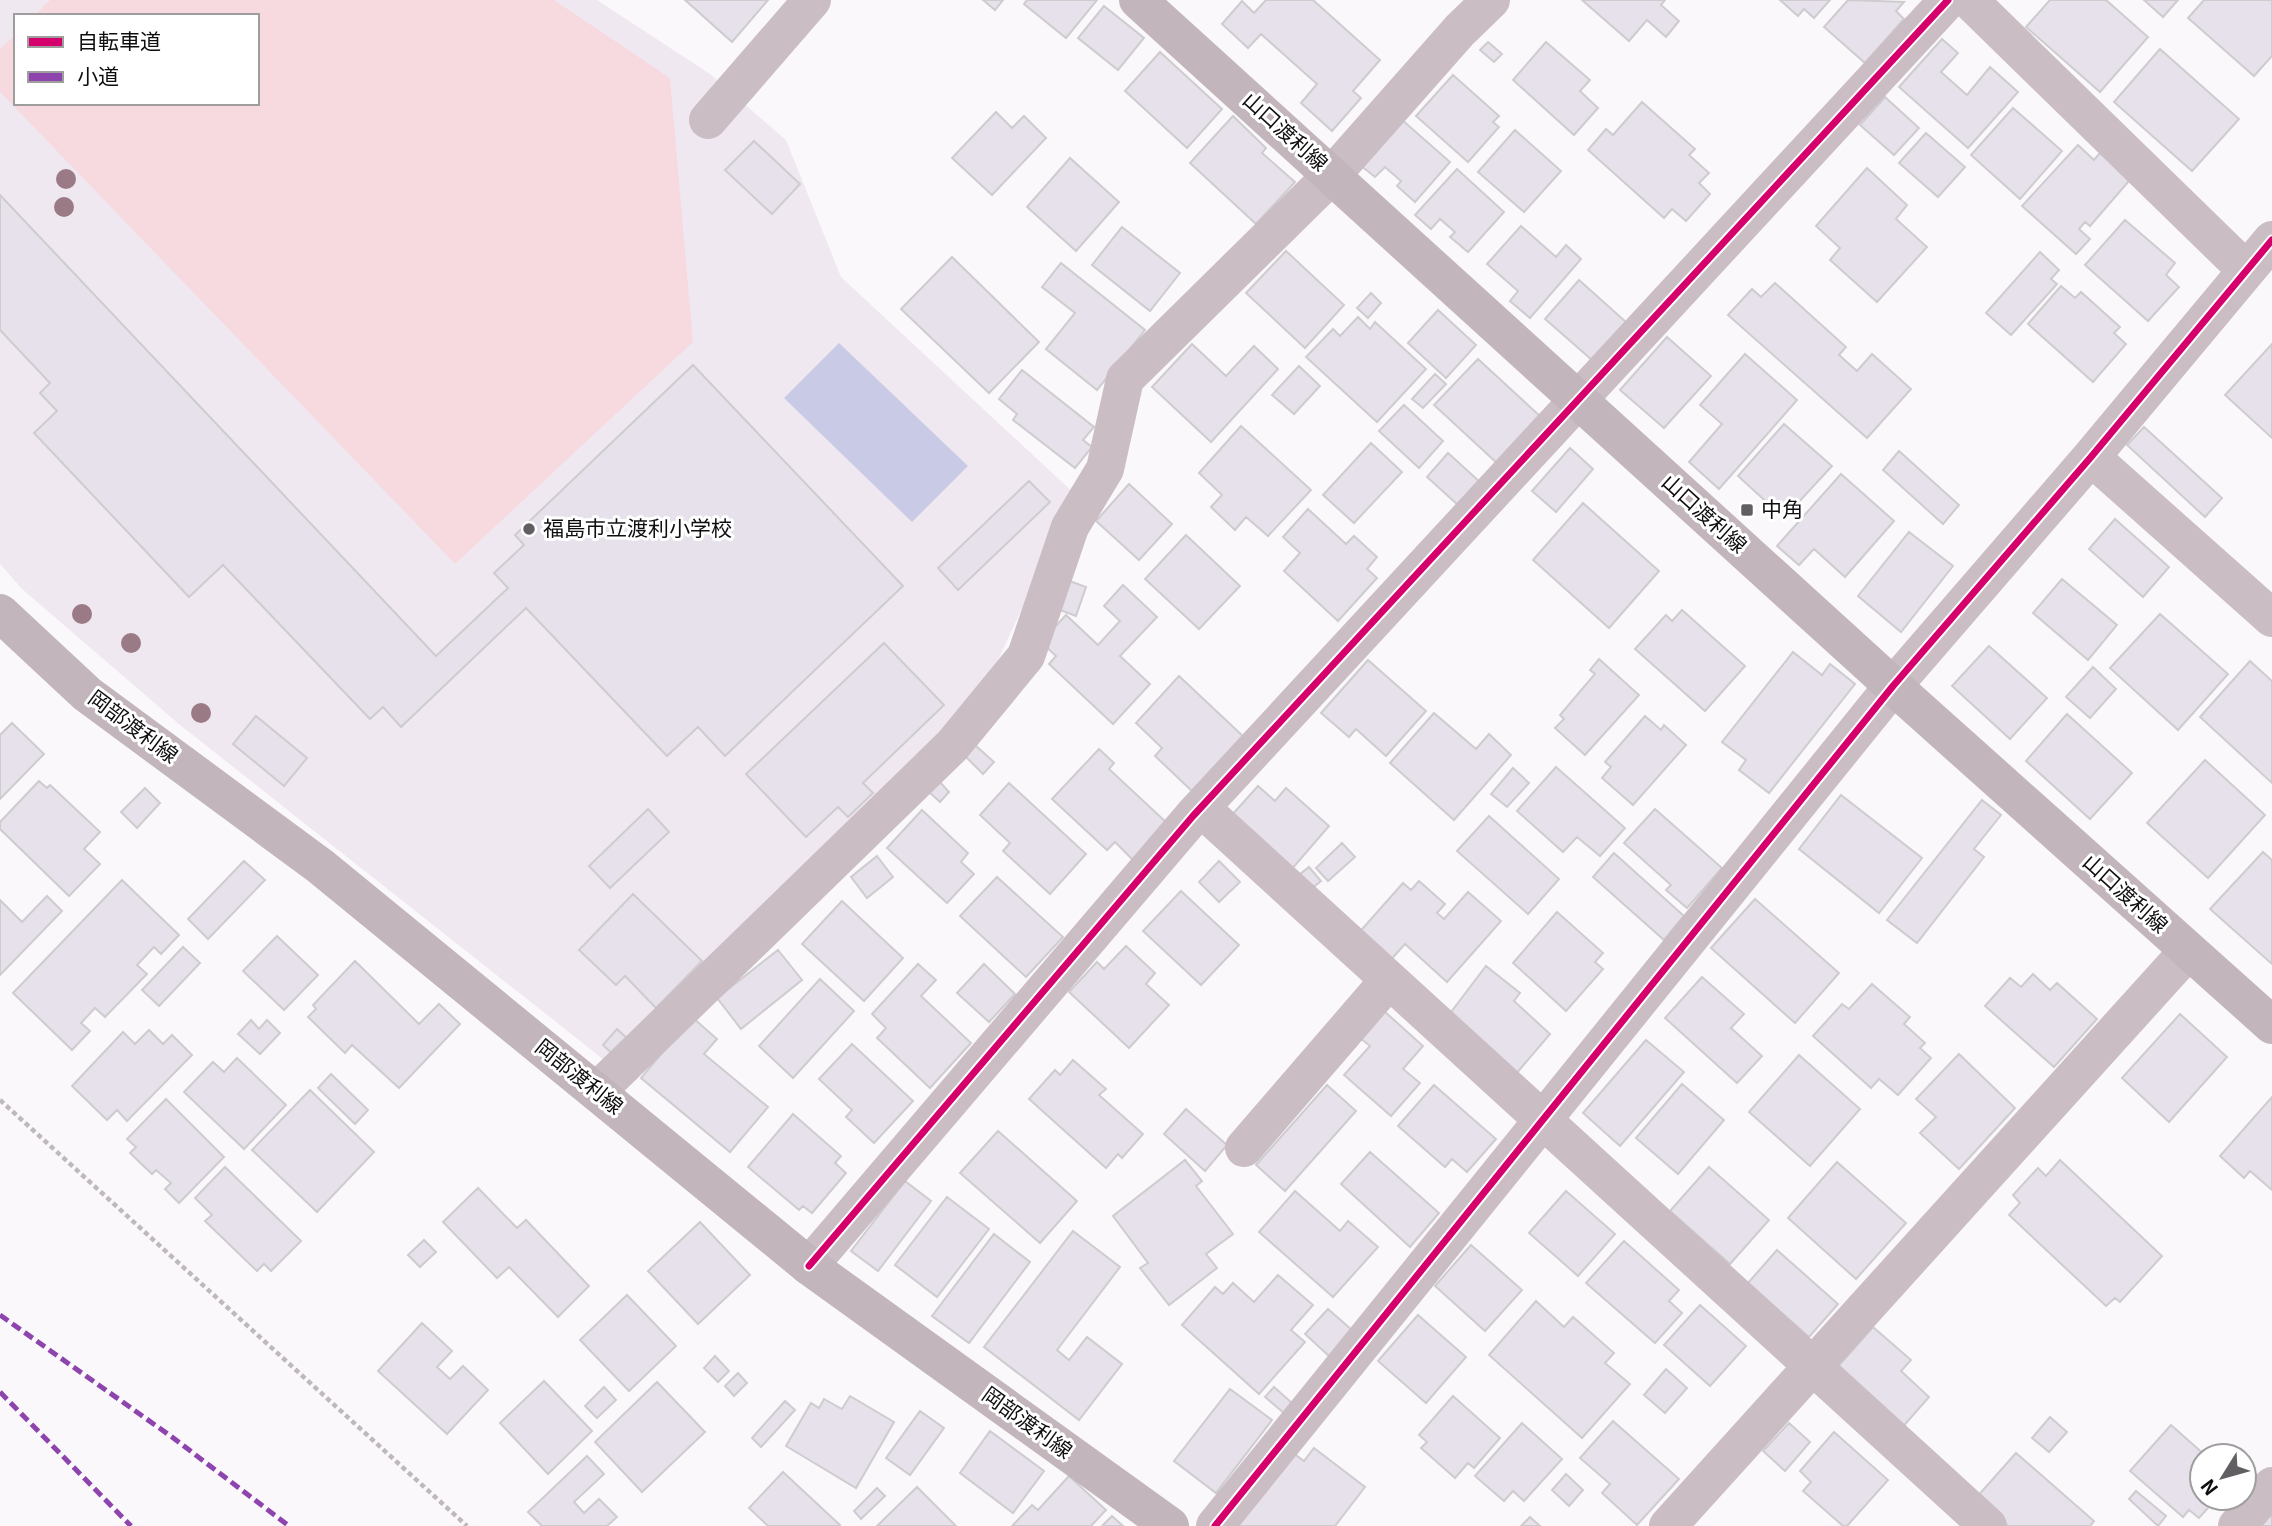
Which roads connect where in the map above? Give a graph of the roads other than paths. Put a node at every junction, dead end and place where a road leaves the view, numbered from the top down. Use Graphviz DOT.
graph roads {
  1 [pos="812,0"];
  2 [pos="1138,0"];
  3 [pos="1491,0"];
  4 [pos="1948,0"];
  5 [pos="1969,0"];
  6 [pos="1452,15"];
  7 [pos="708,120"];
  8 [pos="1332,175"];
  9 [pos="2272,240"];
  10 [pos="2246,270"];
  11 [pos="1578,398"];
  12 [pos="2091,457"];
  13 [pos="0,613"];
  14 [pos="2272,618"];
  15 [pos="1893,686"];
  16 [pos="1201,808"];
  17 [pos="2188,951"];
  18 [pos="1389,980"];
  19 [pos="2272,1025"];
  20 [pos="597,1091"];
  21 [pos="1543,1120"];
  22 [pos="1244,1148"];
  23 [pos="809,1266"];
  24 [pos="1811,1367"];
  25 [pos="2272,1486"];
  26 [pos="1170,1526"];
  27 [pos="1216,1526"];
  28 [pos="1668,1526"];
  29 [pos="1987,1526"];
  30 [pos="2237,1526"];
  1 -- 7 [label="street"];
  2 -- 8 [label="main road, 山口渡利線"];
  3 -- 6 [label="street"];
  4 -- 11 [label="street"];
  5 -- 10 [label="street"];
  6 -- 8 [label="street"];
  8 -- 11 [label="main road, 山口渡利線"];
  8 -- 20 [label="street"];
  9 -- 10 [label="street"];
  10 -- 12 [label="street"];
  11 -- 15 [label="main road, 山口渡利線"];
  11 -- 16 [label="street"];
  12 -- 14 [label="street"];
  12 -- 15 [label="street"];
  13 -- 20 [label="main road, 岡部渡利線"];
  15 -- 17 [label="main road, 山口渡利線"];
  15 -- 21 [label="street"];
  16 -- 18 [label="street"];
  16 -- 23 [label="street"];
  17 -- 19 [label="main road, 山口渡利線"];
  17 -- 24 [label="street"];
  18 -- 21 [label="street"];
  18 -- 22 [label="street"];
  20 -- 23 [label="main road, 岡部渡利線"];
  21 -- 24 [label="street"];
  21 -- 27 [label="street"];
  23 -- 26 [label="main road, 岡部渡利線"];
  24 -- 28 [label="street"];
  24 -- 29 [label="street"];
  25 -- 30 [label="street"];
}
